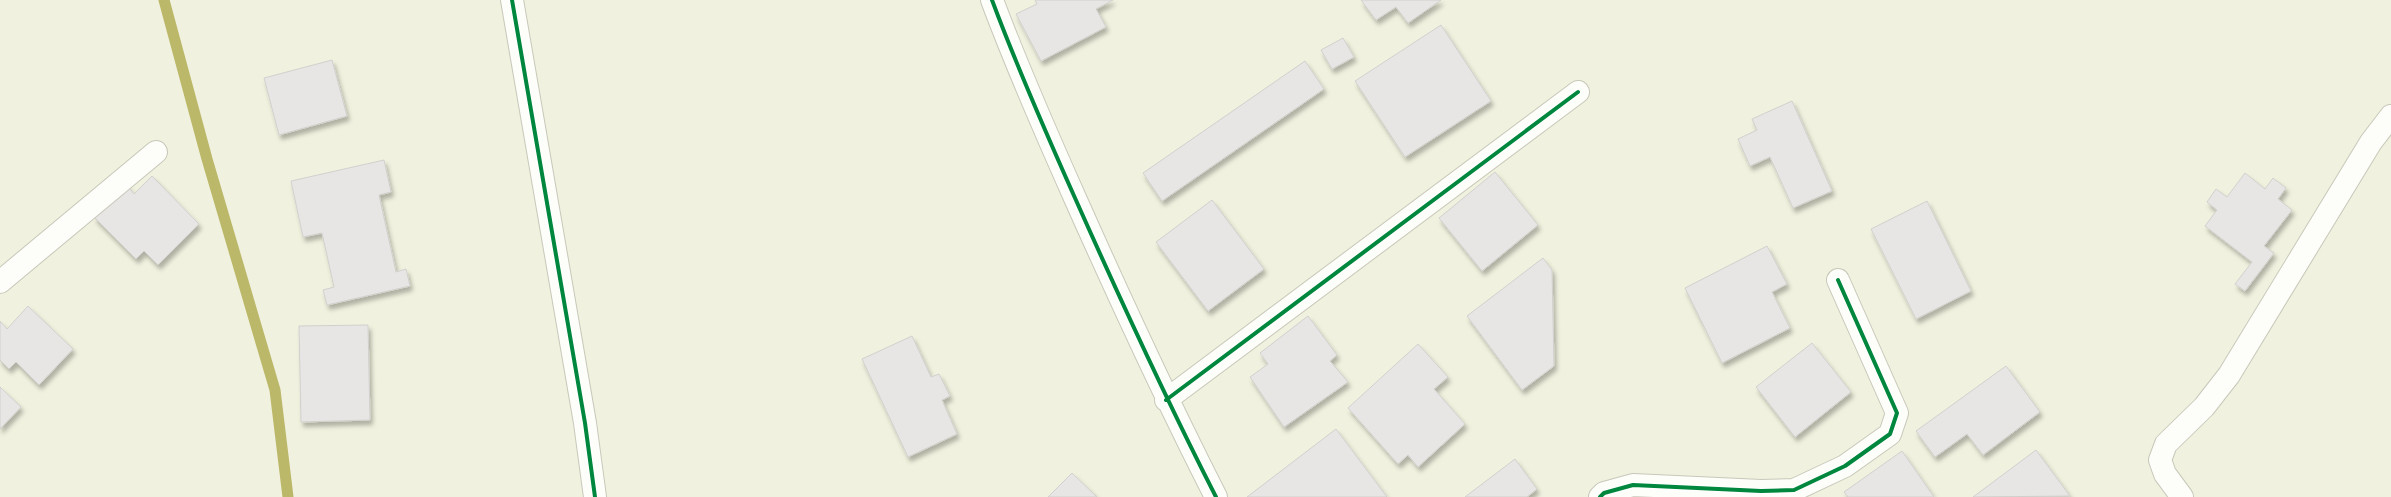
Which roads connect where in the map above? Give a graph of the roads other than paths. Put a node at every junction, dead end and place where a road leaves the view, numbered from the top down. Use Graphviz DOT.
graph roads {
  1 [pos="512,0"];
  2 [pos="992,0"];
  3 [pos="1578,92"];
  4 [pos="2391,116"];
  5 [pos="156,152"];
  6 [pos="1838,280"];
  7 [pos="0,282"];
  8 [pos="1166,400"];
  9 [pos="595,497"];
  10 [pos="1216,497"];
  11 [pos="1600,497"];
  12 [pos="2182,497"];
  1 -- 9 [label="street"];
  2 -- 8 [label="street"];
  3 -- 8 [label="street"];
  4 -- 12 [label="street"];
  5 -- 7 [label="street"];
  6 -- 11 [label="street"];
  8 -- 10 [label="street"];
}
